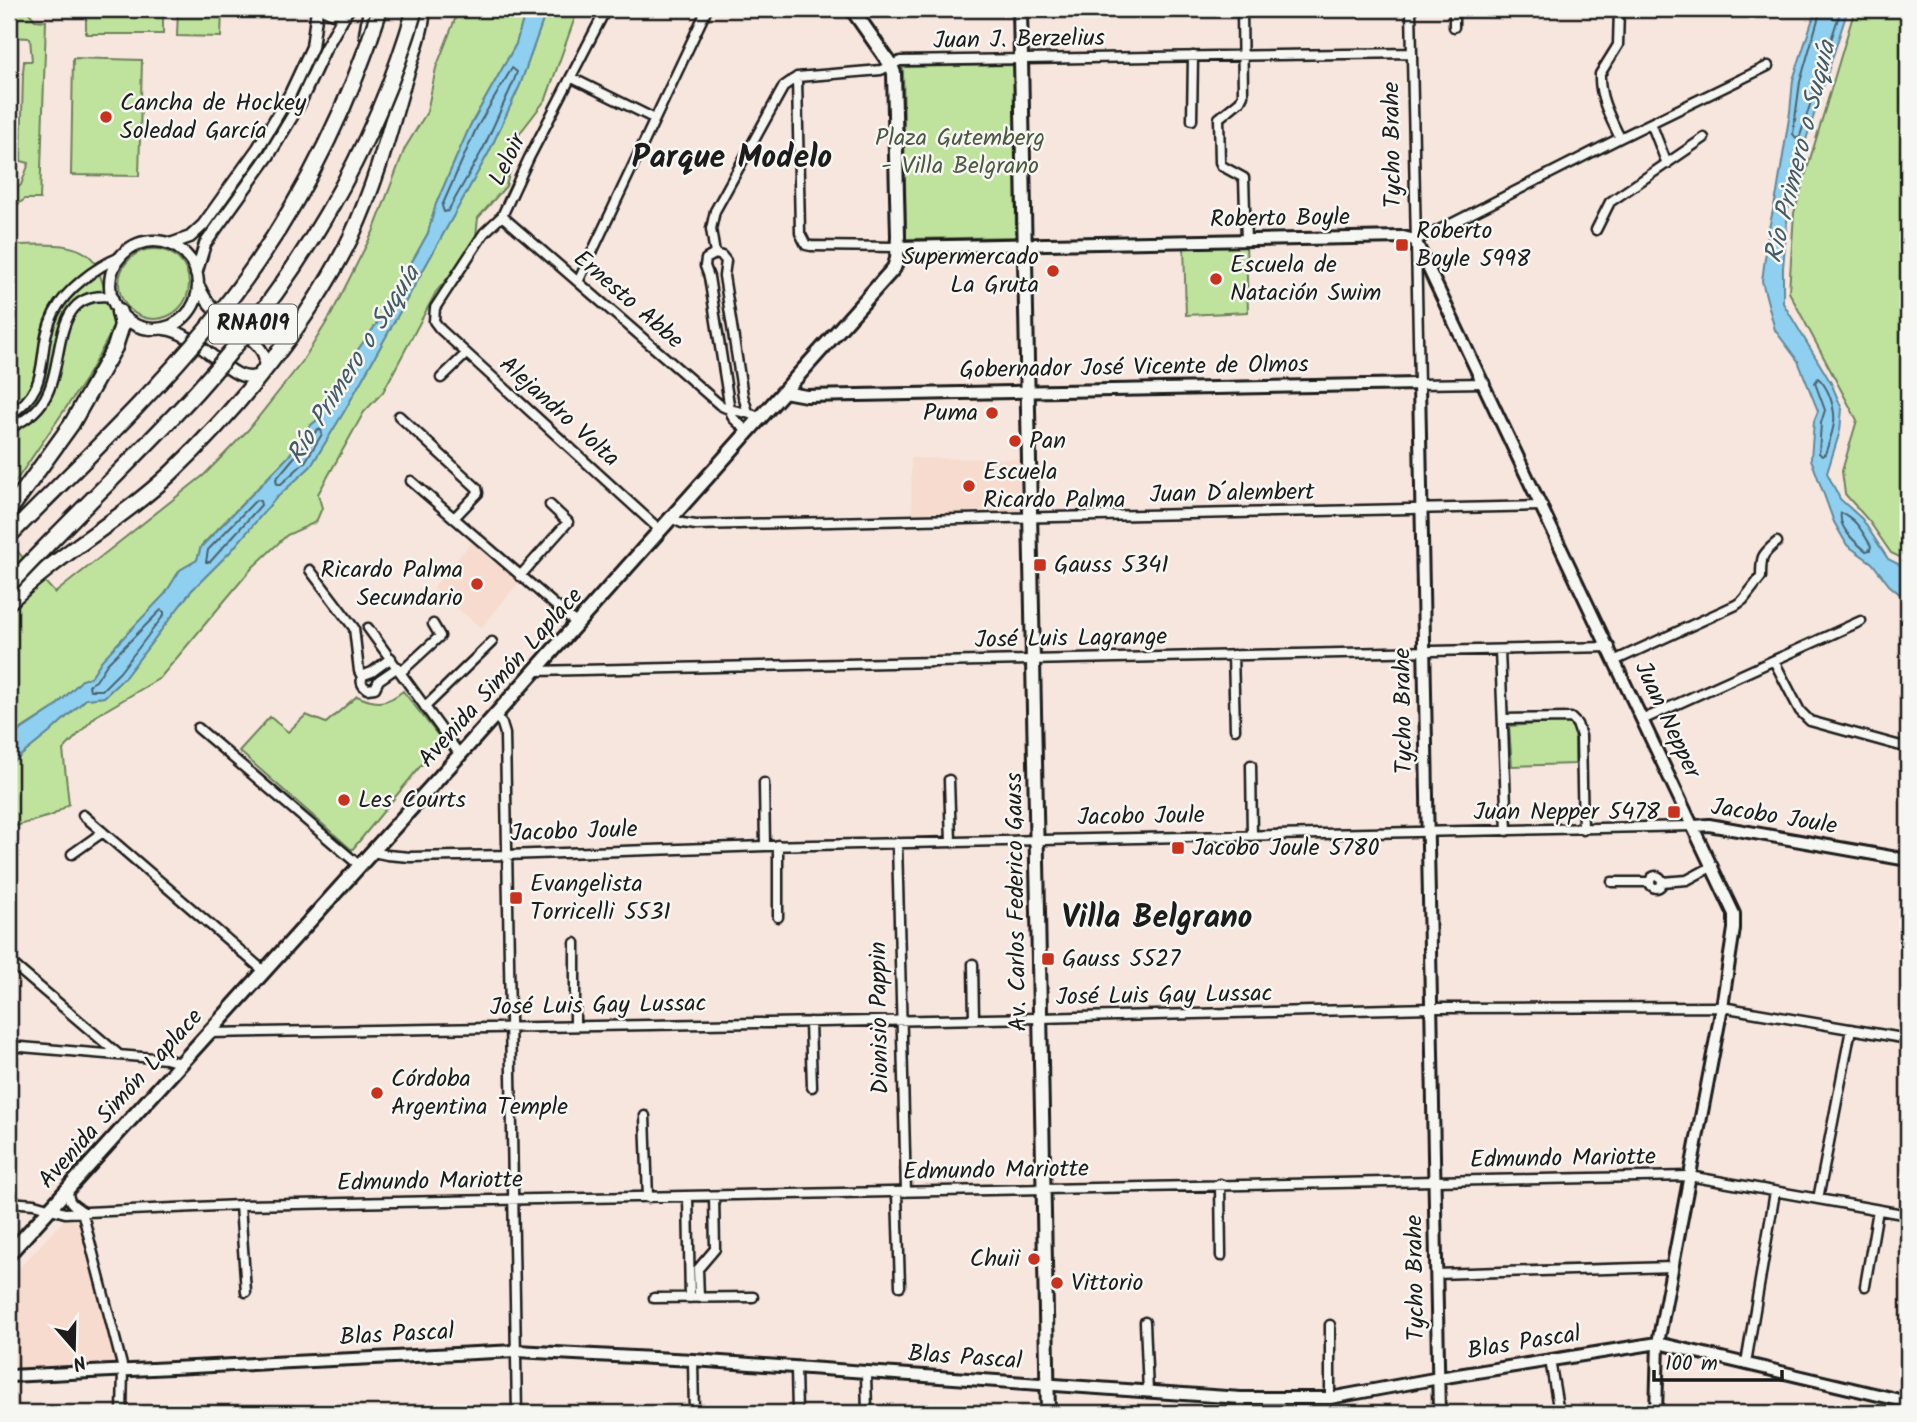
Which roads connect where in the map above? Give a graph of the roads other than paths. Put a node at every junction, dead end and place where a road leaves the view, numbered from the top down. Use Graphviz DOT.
graph roads {
  1 [pos="317,9"];
  2 [pos="324,9"];
  3 [pos="349,9"];
  4 [pos="371,9"];
  5 [pos="380,9"];
  6 [pos="415,9"];
  7 [pos="423,9"];
  8 [pos="606,9"];
  9 [pos="706,9"];
  10 [pos="852,9"];
  11 [pos="1020,9"];
  12 [pos="1242,9"];
  13 [pos="1411,9"];
  14 [pos="1454,9"];
  15 [pos="1619,9"];
  16 [pos="1454,27"];
  17 [pos="1412,53"];
  18 [pos="1243,55"];
  19 [pos="1193,56"];
  20 [pos="1020,59"];
  21 [pos="363,60"];
  22 [pos="891,65"];
  23 [pos="1768,66"];
  24 [pos="797,77"];
  25 [pos="572,78"];
  26 [pos="779,95"];
  27 [pos="796,100"];
  28 [pos="655,119"];
  29 [pos="1192,120"];
  30 [pos="1651,123"];
  31 [pos="1620,138"];
  32 [pos="1704,138"];
  33 [pos="1667,164"];
  34 [pos="502,216"];
  35 [pos="1595,230"];
  36 [pos="1415,240"];
  37 [pos="1246,241"];
  38 [pos="170,244"];
  39 [pos="1026,244"];
  40 [pos="898,247"];
  41 [pos="715,254"];
  42 [pos="120,257"];
  43 [pos="197,277"];
  44 [pos="578,282"];
  45 [pos="113,297"];
  46 [pos="120,312"];
  47 [pos="434,321"];
  48 [pos="160,329"];
  49 [pos="466,354"];
  50 [pos="262,373"];
  51 [pos="441,378"];
  52 [pos="1485,383"];
  53 [pos="1419,384"];
  54 [pos="1028,391"];
  55 [pos="783,392"];
  56 [pos="730,411"];
  57 [pos="9,415"];
  58 [pos="754,415"];
  59 [pos="399,416"];
  60 [pos="9,428"];
  61 [pos="748,432"];
  62 [pos="411,481"];
  63 [pos="550,505"];
  64 [pos="1543,506"];
  65 [pos="1421,509"];
  66 [pos="9,511"];
  67 [pos="455,517"];
  68 [pos="1031,517"];
  69 [pos="671,518"];
  70 [pos="660,530"];
  71 [pos="9,536"];
  72 [pos="1777,542"];
  73 [pos="310,570"];
  74 [pos="520,576"];
  75 [pos="9,585"];
  76 [pos="9,602"];
  77 [pos="1861,621"];
  78 [pos="433,624"];
  79 [pos="576,624"];
  80 [pos="368,628"];
  81 [pos="492,642"];
  82 [pos="1610,647"];
  83 [pos="1500,650"];
  84 [pos="1424,651"];
  85 [pos="1233,655"];
  86 [pos="391,658"];
  87 [pos="1034,659"];
  88 [pos="1616,660"];
  89 [pos="1774,661"];
  90 [pos="399,669"];
  91 [pos="533,672"];
  92 [pos="362,677"];
  93 [pos="425,707"];
  94 [pos="495,715"];
  95 [pos="1503,719"];
  96 [pos="1644,719"];
  97 [pos="198,728"];
  98 [pos="1235,729"];
  99 [pos="1908,748"];
  100 [pos="460,755"];
  101 [pos="1251,765"];
  102 [pos="949,780"];
  103 [pos="764,783"];
  104 [pos="83,816"];
  105 [pos="1694,826"];
  106 [pos="1583,830"];
  107 [pos="1507,831"];
  108 [pos="103,832"];
  109 [pos="1428,833"];
  110 [pos="1252,836"];
  111 [pos="1037,840"];
  112 [pos="951,842"];
  113 [pos="897,843"];
  114 [pos="778,845"];
  115 [pos="765,846"];
  116 [pos="373,852"];
  117 [pos="72,854"];
  118 [pos="506,856"];
  119 [pos="1908,860"];
  120 [pos="359,866"];
  121 [pos="1713,866"];
  122 [pos="1612,882"];
  123 [pos="778,917"];
  124 [pos="575,943"];
  125 [pos="9,961"];
  126 [pos="973,964"];
  127 [pos="265,972"];
  128 [pos="1722,1007"];
  129 [pos="1431,1008"];
  130 [pos="1040,1018"];
  131 [pos="974,1019"];
  132 [pos="901,1020"];
  133 [pos="810,1022"];
  134 [pos="575,1026"];
  135 [pos="510,1027"];
  136 [pos="1851,1028"];
  137 [pos="209,1033"];
  138 [pos="1908,1039"];
  139 [pos="9,1046"];
  140 [pos="118,1054"];
  141 [pos="180,1063"];
  142 [pos="812,1087"];
  143 [pos="645,1116"];
  144 [pos="1689,1176"];
  145 [pos="1435,1180"];
  146 [pos="1220,1184"];
  147 [pos="69,1189"];
  148 [pos="1043,1189"];
  149 [pos="902,1192"];
  150 [pos="1775,1192"];
  151 [pos="714,1196"];
  152 [pos="688,1197"];
  153 [pos="648,1198"];
  154 [pos="1818,1199"];
  155 [pos="514,1200"];
  156 [pos="9,1202"];
  157 [pos="240,1205"];
  158 [pos="1908,1205"];
  159 [pos="51,1209"];
  160 [pos="1878,1210"];
  161 [pos="82,1211"];
  162 [pos="1907,1215"];
  163 [pos="9,1254"];
  164 [pos="1221,1256"];
  165 [pos="1672,1267"];
  166 [pos="694,1269"];
  167 [pos="1436,1274"];
  168 [pos="900,1286"];
  169 [pos="1865,1286"];
  170 [pos="246,1292"];
  171 [pos="753,1297"];
  172 [pos="654,1298"];
  173 [pos="694,1298"];
  174 [pos="1145,1322"];
  175 [pos="1330,1325"];
  176 [pos="1658,1343"];
  177 [pos="516,1351"];
  178 [pos="693,1360"];
  179 [pos="1550,1360"];
  180 [pos="1746,1363"];
  181 [pos="796,1368"];
  182 [pos="122,1369"];
  183 [pos="866,1373"];
  184 [pos="9,1376"];
  185 [pos="1438,1378"];
  186 [pos="1047,1384"];
  187 [pos="1148,1392"];
  188 [pos="1241,1398"];
  189 [pos="1330,1398"];
  190 [pos="1908,1402"];
  191 [pos="122,1413"];
  192 [pos="517,1413"];
  193 [pos="694,1413"];
  194 [pos="797,1413"];
  195 [pos="867,1413"];
  196 [pos="1048,1413"];
  197 [pos="1242,1413"];
  198 [pos="1439,1413"];
  199 [pos="1559,1413"];
  200 [pos="1656,1413"];
  1 -- 38 [label="street"];
  2 -- 3 [label="street"];
  3 -- 43 [label="street"];
  4 -- 21 [label="highway, bridge"];
  5 -- 21 [label="highway, RNA019, bridge"];
  6 -- 75 [label="highway, RNA019, bridge"];
  7 -- 50 [label="highway"];
  8 -- 25 [label="street, Leloir"];
  9 -- 28 [label="street"];
  10 -- 22 [label="main road"];
  11 -- 20 [label="main road, Av. Carlos Federico Gauss"];
  12 -- 18 [label="street"];
  13 -- 17 [label="street, Tycho Brahe"];
  14 -- 16 [label="street"];
  15 -- 31 [label="street"];
  17 -- 18 [label="street, Juan J. Berzelius"];
  17 -- 36 [label="street, Tycho Brahe"];
  18 -- 19 [label="street, Juan J. Berzelius"];
  18 -- 37 [label="street"];
  19 -- 20 [label="street, Juan J. Berzelius"];
  19 -- 29 [label="street"];
  20 -- 22 [label="street, Juan J. Berzelius"];
  20 -- 39 [label="main road, Av. Carlos Federico Gauss"];
  21 -- 71 [label="highway, RNA019, bridge"];
  22 -- 24 [label="street, Juan J. Berzelius"];
  22 -- 40 [label="main road"];
  23 -- 30 [label="street, Roberto Boyle"];
  24 -- 26 [label="street"];
  24 -- 27 [label="street"];
  25 -- 28 [label="street"];
  25 -- 34 [label="street, Leloir"];
  26 -- 27 [label="street"];
  26 -- 41 [label="street"];
  27 -- 40 [label="street, Roberto Boyle"];
  28 -- 44 [label="street"];
  30 -- 31 [label="street, Roberto Boyle"];
  30 -- 33 [label="street"];
  31 -- 36 [label="street, Roberto Boyle"];
  32 -- 33 [label="street"];
  33 -- 35 [label="street"];
  34 -- 44 [label="street, Ernesto Abbe"];
  34 -- 47 [label="street, Leloir"];
  36 -- 37 [label="main road, Roberto Boyle"];
  36 -- 52 [label="main road, Juan Nepper"];
  36 -- 53 [label="street, Tycho Brahe"];
  37 -- 39 [label="main road, Roberto Boyle"];
  38 -- 42 [label="street"];
  38 -- 43 [label="street"];
  39 -- 40 [label="main road, Roberto Boyle"];
  39 -- 54 [label="main road, Av. Carlos Federico Gauss"];
  40 -- 55 [label="main road, Avenida Simón Laplace"];
  41 -- 56 [label="street"];
  41 -- 58 [label="street"];
  42 -- 45 [label="street"];
  42 -- 57 [label="street"];
  43 -- 48 [label="street"];
  43 -- 50 [label="street"];
  44 -- 56 [label="street, Ernesto Abbe"];
  45 -- 46 [label="street"];
  45 -- 60 [label="street"];
  46 -- 48 [label="street"];
  46 -- 66 [label="highway"];
  47 -- 49 [label="street, Alejandro Volta"];
  48 -- 50 [label="street"];
  49 -- 51 [label="street"];
  49 -- 70 [label="street, Alejandro Volta"];
  50 -- 76 [label="highway"];
  52 -- 53 [label="street, Gobernador José Vicente de Olmos"];
  52 -- 64 [label="main road, Juan Nepper"];
  53 -- 54 [label="main road, Gobernador José Vicente de Olmos"];
  53 -- 65 [label="main road, Tycho Brahe"];
  54 -- 55 [label="main road, Gobernador José Vicente de Olmos"];
  54 -- 68 [label="main road, Av. Carlos Federico Gauss"];
  55 -- 58 [label="main road, Avenida Simón Laplace"];
  56 -- 58 [label="street"];
  56 -- 61 [label="street, Ernesto Abbe"];
  58 -- 61 [label="main road, Avenida Simón Laplace"];
  59 -- 67 [label="street"];
  61 -- 69 [label="main road, Avenida Simón Laplace"];
  62 -- 67 [label="street"];
  63 -- 74 [label="street"];
  64 -- 65 [label="street, Juan D´alembert"];
  64 -- 82 [label="main road, Juan Nepper"];
  65 -- 68 [label="street, Juan D´alembert"];
  65 -- 84 [label="main road, Tycho Brahe"];
  67 -- 74 [label="street"];
  68 -- 69 [label="street, Juan D´alembert"];
  68 -- 87 [label="main road, Av. Carlos Federico Gauss"];
  69 -- 70 [label="main road, Avenida Simón Laplace"];
  70 -- 79 [label="main road, Avenida Simón Laplace"];
  72 -- 88 [label="street"];
  73 -- 92 [label="street"];
  74 -- 79 [label="street"];
  77 -- 89 [label="street"];
  78 -- 90 [label="street"];
  79 -- 91 [label="main road, Avenida Simón Laplace"];
  80 -- 86 [label="street"];
  81 -- 93 [label="street"];
  82 -- 83 [label="street, José Luis Lagrange"];
  82 -- 88 [label="main road, Juan Nepper"];
  83 -- 84 [label="street, José Luis Lagrange"];
  83 -- 95 [label="street"];
  84 -- 85 [label="street, José Luis Lagrange"];
  84 -- 109 [label="main road, Tycho Brahe"];
  85 -- 87 [label="street, José Luis Lagrange"];
  85 -- 98 [label="street"];
  86 -- 90 [label="street"];
  86 -- 92 [label="street"];
  87 -- 91 [label="street, José Luis Lagrange"];
  87 -- 111 [label="main road, Av. Carlos Federico Gauss"];
  88 -- 96 [label="main road, Juan Nepper"];
  89 -- 96 [label="street"];
  89 -- 99 [label="street"];
  90 -- 92 [label="street"];
  90 -- 93 [label="street"];
  91 -- 94 [label="main road, Avenida Simón Laplace"];
  93 -- 100 [label="street"];
  94 -- 100 [label="main road, Avenida Simón Laplace"];
  94 -- 118 [label="street"];
  95 -- 106 [label="street"];
  95 -- 107 [label="street"];
  96 -- 105 [label="main road, Juan Nepper"];
  97 -- 120 [label="street"];
  100 -- 116 [label="main road, Avenida Simón Laplace"];
  101 -- 110 [label="street"];
  102 -- 112 [label="street"];
  103 -- 115 [label="street"];
  104 -- 108 [label="street"];
  105 -- 106 [label="street, Jacobo Joule"];
  105 -- 119 [label="main road, Jacobo Joule"];
  105 -- 121 [label="main road, Juan Nepper"];
  106 -- 107 [label="street, Jacobo Joule"];
  107 -- 109 [label="street, Jacobo Joule"];
  108 -- 117 [label="street"];
  108 -- 127 [label="street"];
  109 -- 110 [label="street, Jacobo Joule"];
  109 -- 129 [label="main road, Tycho Brahe"];
  110 -- 111 [label="street, Jacobo Joule"];
  111 -- 112 [label="street, Jacobo Joule"];
  111 -- 130 [label="main road, Av. Carlos Federico Gauss"];
  112 -- 113 [label="street, Jacobo Joule"];
  113 -- 114 [label="street, Jacobo Joule"];
  113 -- 132 [label="street, Dionisio Pappin"];
  114 -- 115 [label="street, Jacobo Joule"];
  114 -- 123 [label="street"];
  115 -- 118 [label="street, Jacobo Joule"];
  116 -- 118 [label="street, Jacobo Joule"];
  116 -- 120 [label="main road, Avenida Simón Laplace"];
  118 -- 135 [label="street"];
  120 -- 127 [label="main road, Avenida Simón Laplace"];
  121 -- 122 [label="street"];
  121 -- 128 [label="main road, Juan Nepper"];
  124 -- 134 [label="street"];
  125 -- 140 [label="street"];
  126 -- 131 [label="street"];
  127 -- 137 [label="main road, Avenida Simón Laplace"];
  128 -- 129 [label="street, José Luis Gay Lussac"];
  128 -- 136 [label="street, José Luis Gay Lussac"];
  128 -- 144 [label="main road, Juan Nepper"];
  129 -- 130 [label="street, José Luis Gay Lussac"];
  129 -- 145 [label="main road, Tycho Brahe"];
  130 -- 131 [label="street, José Luis Gay Lussac"];
  130 -- 148 [label="main road, Av. Carlos Federico Gauss"];
  131 -- 132 [label="street, José Luis Gay Lussac"];
  132 -- 133 [label="street, José Luis Gay Lussac"];
  132 -- 149 [label="street, Dionisio Pappin"];
  133 -- 134 [label="street, José Luis Gay Lussac"];
  133 -- 142 [label="street"];
  134 -- 135 [label="street, José Luis Gay Lussac"];
  135 -- 137 [label="street, José Luis Gay Lussac"];
  135 -- 155 [label="street"];
  136 -- 138 [label="street, José Luis Gay Lussac"];
  136 -- 154 [label="street"];
  137 -- 141 [label="main road, Avenida Simón Laplace"];
  139 -- 140 [label="street"];
  140 -- 141 [label="street"];
  141 -- 147 [label="main road, Avenida Simón Laplace"];
  143 -- 153 [label="street"];
  144 -- 145 [label="street, Edmundo Mariotte"];
  144 -- 150 [label="street, Edmundo Mariotte"];
  144 -- 165 [label="main road, Juan Nepper"];
  145 -- 146 [label="street, Edmundo Mariotte"];
  145 -- 167 [label="main road, Tycho Brahe"];
  146 -- 148 [label="street, Edmundo Mariotte"];
  146 -- 164 [label="street"];
  147 -- 159 [label="main road, Avenida Simón Laplace"];
  147 -- 161 [label="street"];
  148 -- 149 [label="street, Edmundo Mariotte"];
  148 -- 186 [label="main road, Av. Carlos Federico Gauss"];
  149 -- 151 [label="street, Edmundo Mariotte"];
  149 -- 168 [label="street, Dionisio Pappin"];
  150 -- 154 [label="street, Edmundo Mariotte"];
  150 -- 180 [label="street"];
  151 -- 152 [label="street, Edmundo Mariotte"];
  151 -- 166 [label="street"];
  152 -- 153 [label="street, Edmundo Mariotte"];
  152 -- 166 [label="street"];
  153 -- 155 [label="street, Edmundo Mariotte"];
  154 -- 160 [label="street, Edmundo Mariotte"];
  155 -- 157 [label="street, Edmundo Mariotte"];
  155 -- 177 [label="street"];
  156 -- 159 [label="street, Edmundo Mariotte"];
  157 -- 161 [label="street, Edmundo Mariotte"];
  157 -- 170 [label="street"];
  158 -- 162 [label="street"];
  159 -- 161 [label="street, Edmundo Mariotte"];
  159 -- 163 [label="main road, Avenida Simón Laplace"];
  160 -- 162 [label="street, Edmundo Mariotte"];
  160 -- 169 [label="street"];
  161 -- 182 [label="street"];
  165 -- 167 [label="street"];
  165 -- 176 [label="main road, Juan Nepper"];
  166 -- 173 [label="street"];
  167 -- 185 [label="main road, Tycho Brahe"];
  171 -- 173 [label="street"];
  172 -- 173 [label="street"];
  174 -- 187 [label="street"];
  175 -- 189 [label="street"];
  176 -- 179 [label="main road, Blas Pascal"];
  176 -- 180 [label="main road, Blas Pascal"];
  176 -- 200 [label="main road, Juan Nepper"];
  177 -- 178 [label="main road, Blas Pascal"];
  177 -- 182 [label="main road, Blas Pascal"];
  177 -- 192 [label="street"];
  178 -- 181 [label="main road, Blas Pascal"];
  178 -- 193 [label="street"];
  179 -- 185 [label="main road, Blas Pascal"];
  179 -- 199 [label="street"];
  180 -- 190 [label="main road, Blas Pascal"];
  181 -- 183 [label="main road, Blas Pascal"];
  181 -- 194 [label="street"];
  182 -- 184 [label="main road, Blas Pascal"];
  182 -- 191 [label="street"];
  183 -- 186 [label="main road, Blas Pascal"];
  183 -- 195 [label="street"];
  185 -- 189 [label="main road, Blas Pascal"];
  185 -- 198 [label="main road, Tycho Brahe"];
  186 -- 187 [label="main road, Blas Pascal"];
  186 -- 196 [label="main road, Av. Carlos Federico Gauss"];
  187 -- 188 [label="main road, Blas Pascal"];
  188 -- 189 [label="main road, Blas Pascal"];
  188 -- 197 [label="street"];
}
